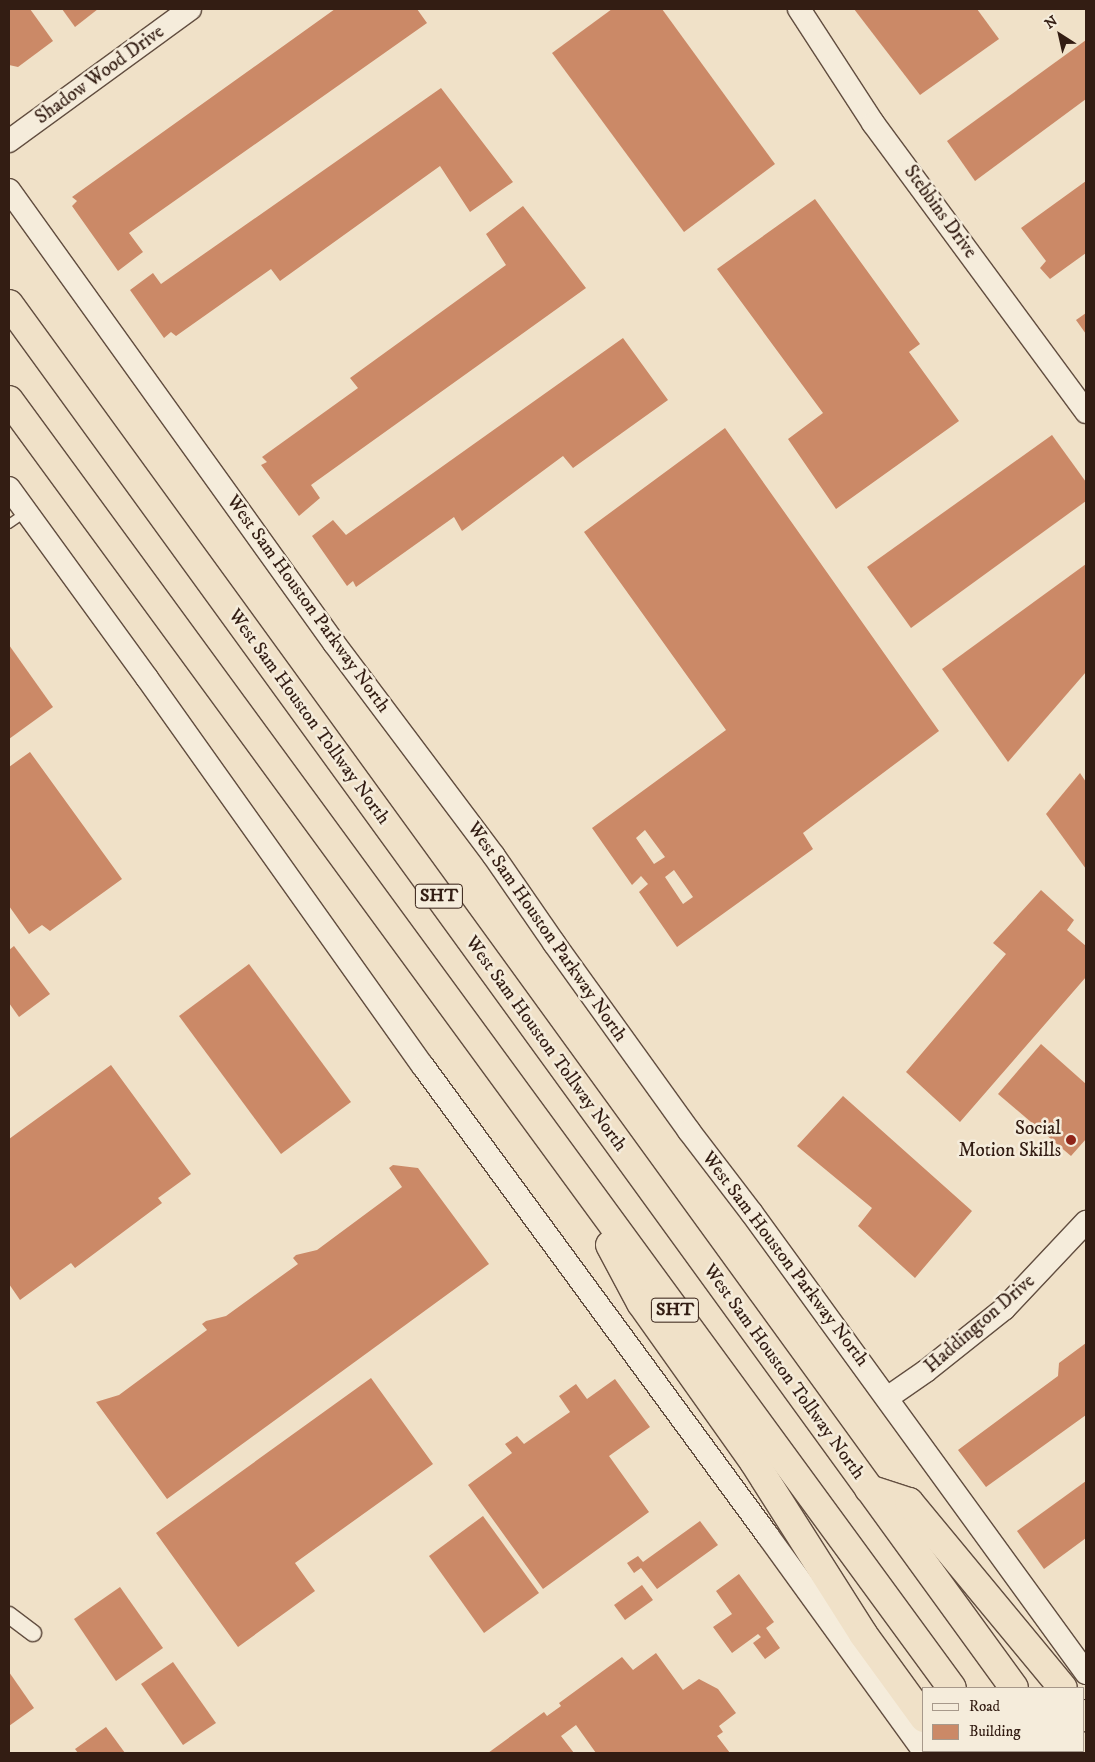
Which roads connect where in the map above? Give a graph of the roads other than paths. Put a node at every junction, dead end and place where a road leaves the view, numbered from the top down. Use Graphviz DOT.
graph roads {
  1 [pos="190,9"];
  2 [pos="799,9"];
  3 [pos="9,141"];
  4 [pos="9,190"];
  5 [pos="9,304"];
  6 [pos="9,400"];
  7 [pos="1086,412"];
  8 [pos="9,488"];
  9 [pos="18,518"];
  10 [pos="564,1158"];
  11 [pos="1086,1222"];
  12 [pos="888,1398"];
  13 [pos="869,1489"];
  14 [pos="9,1616"];
  15 [pos="33,1633"];
  16 [pos="1086,1673"];
  17 [pos="951,1687"];
  18 [pos="1013,1687"];
  19 [pos="1062,1687"];
  20 [pos="922,1715"];
  21 [pos="922,1750"];
  1 -- 3 [label="main road, Shadow Wood Drive"];
  2 -- 7 [label="main road, Stebbins Drive"];
  4 -- 12 [label="main road, West Sam Houston Parkway North"];
  5 -- 13 [label="highway, West Sam Houston Tollway North / SHT"];
  6 -- 10 [label="highway, SHT"];
  8 -- 9 [label="main road"];
  9 -- 21 [label="main road"];
  10 -- 17 [label="highway, SHT"];
  10 -- 20 [label="highway"];
  11 -- 12 [label="main road, Haddington Drive"];
  12 -- 16 [label="main road, West Sam Houston Parkway North"];
  13 -- 18 [label="highway, West Sam Houston Tollway North / SHT"];
  13 -- 19 [label="highway"];
  14 -- 15 [label="street"];
}
